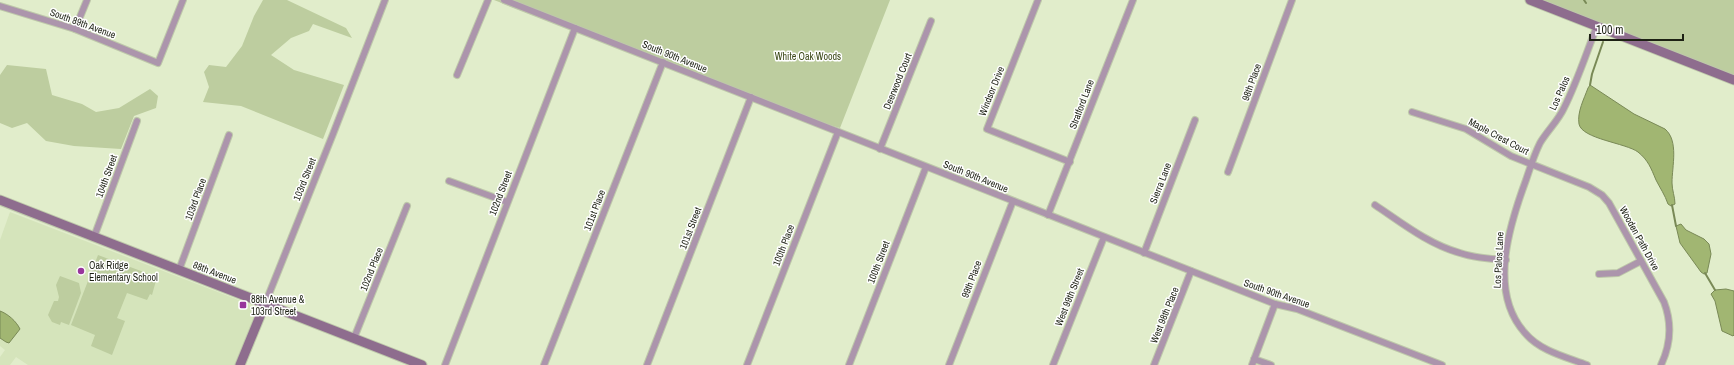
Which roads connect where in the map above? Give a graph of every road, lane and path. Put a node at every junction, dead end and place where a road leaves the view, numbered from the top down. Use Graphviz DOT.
graph roads {
  1 [pos="87,0"];
  2 [pos="183,0"];
  3 [pos="385,0"];
  4 [pos="488,0"];
  5 [pos="504,0"];
  6 [pos="1038,0"];
  7 [pos="1133,0"];
  8 [pos="1292,0"];
  9 [pos="1530,0"];
  10 [pos="0,6"];
  11 [pos="932,20"];
  12 [pos="1597,26"];
  13 [pos="575,28"];
  14 [pos="75,29"];
  15 [pos="662,62"];
  16 [pos="457,75"];
  17 [pos="1734,80"];
  18 [pos="751,97"];
  19 [pos="1412,112"];
  20 [pos="1195,120"];
  21 [pos="137,121"];
  22 [pos="838,132"];
  23 [pos="229,135"];
  24 [pos="880,149"];
  25 [pos="1070,162"];
  26 [pos="1532,164"];
  27 [pos="926,166"];
  28 [pos="1228,172"];
  29 [pos="449,180"];
  30 [pos="0,200"];
  31 [pos="1013,201"];
  32 [pos="508,202"];
  33 [pos="1375,205"];
  34 [pos="407,206"];
  35 [pos="1048,215"];
  36 [pos="94,237"];
  37 [pos="1104,237"];
  38 [pos="1144,253"];
  39 [pos="1506,260"];
  40 [pos="1641,262"];
  41 [pos="179,270"];
  42 [pos="1191,272"];
  43 [pos="1599,274"];
  44 [pos="265,304"];
  45 [pos="1275,304"];
  46 [pos="354,338"];
  47 [pos="1253,362"];
  48 [pos="240,365"];
  49 [pos="422,365"];
  50 [pos="445,365"];
  51 [pos="544,365"];
  52 [pos="647,365"];
  53 [pos="747,365"];
  54 [pos="849,365"];
  55 [pos="948,365"];
  56 [pos="1052,365"];
  57 [pos="1154,365"];
  58 [pos="1271,365"];
  59 [pos="1442,365"];
  60 [pos="1587,365"];
  61 [pos="1661,365"];
  1 -- 14 [label="street"];
  2 -- 14 [label="street, South 89th Avenue"];
  3 -- 44 [label="street, 103rd Street"];
  4 -- 16 [label="street"];
  5 -- 13 [label="street, South 90th Avenue"];
  6 -- 25 [label="street, Windsor Drive"];
  7 -- 25 [label="street, Stratford Lane"];
  8 -- 28 [label="street, 98th Place"];
  9 -- 12 [label="street"];
  10 -- 14 [label="street, South 89th Avenue"];
  11 -- 24 [label="street, Deerwood Court"];
  12 -- 17 [label="street"];
  12 -- 26 [label="street, Los Palos"];
  13 -- 15 [label="street, South 90th Avenue"];
  13 -- 32 [label="street, 102nd Street"];
  15 -- 18 [label="street, South 90th Avenue"];
  15 -- 51 [label="street, 101st Place"];
  18 -- 22 [label="street, South 90th Avenue"];
  18 -- 52 [label="street, 101st Street"];
  19 -- 26 [label="street, Maple Crest Court"];
  20 -- 38 [label="street, Sierra Lane"];
  21 -- 36 [label="street, 104th Street"];
  22 -- 24 [label="street, South 90th Avenue"];
  22 -- 53 [label="street, 100th Place"];
  23 -- 41 [label="street, 103rd Place"];
  24 -- 27 [label="street, South 90th Avenue"];
  25 -- 35 [label="street, Stratford Lane"];
  26 -- 39 [label="street, Los Palos Lane"];
  26 -- 40 [label="street, Wooden Path Drive"];
  27 -- 31 [label="street, South 90th Avenue"];
  27 -- 54 [label="street, 100th Street"];
  29 -- 32 [label="street"];
  30 -- 36 [label="street, 88th Avenue"];
  31 -- 35 [label="street, South 90th Avenue"];
  31 -- 55 [label="street, 99th Place"];
  32 -- 50 [label="street, 102nd Street"];
  33 -- 39 [label="street"];
  34 -- 46 [label="street, 102nd Place"];
  35 -- 37 [label="street, South 90th Avenue"];
  36 -- 41 [label="street, 88th Avenue"];
  37 -- 38 [label="street, South 90th Avenue"];
  37 -- 56 [label="street, West 99th Street"];
  38 -- 42 [label="street, South 90th Avenue"];
  39 -- 60 [label="street, Los Palos Lane"];
  40 -- 43 [label="street"];
  40 -- 61 [label="street, Wooden Path Drive"];
  41 -- 44 [label="street, 88th Avenue"];
  42 -- 45 [label="street, South 90th Avenue"];
  42 -- 57 [label="street, West 98th Place"];
  44 -- 46 [label="street, 88th Avenue"];
  44 -- 48 [label="street, 103rd Street"];
  45 -- 47 [label="street"];
  45 -- 59 [label="street, South 90th Avenue"];
  46 -- 49 [label="street, 88th Avenue"];
  47 -- 58 [label="street"];
}
